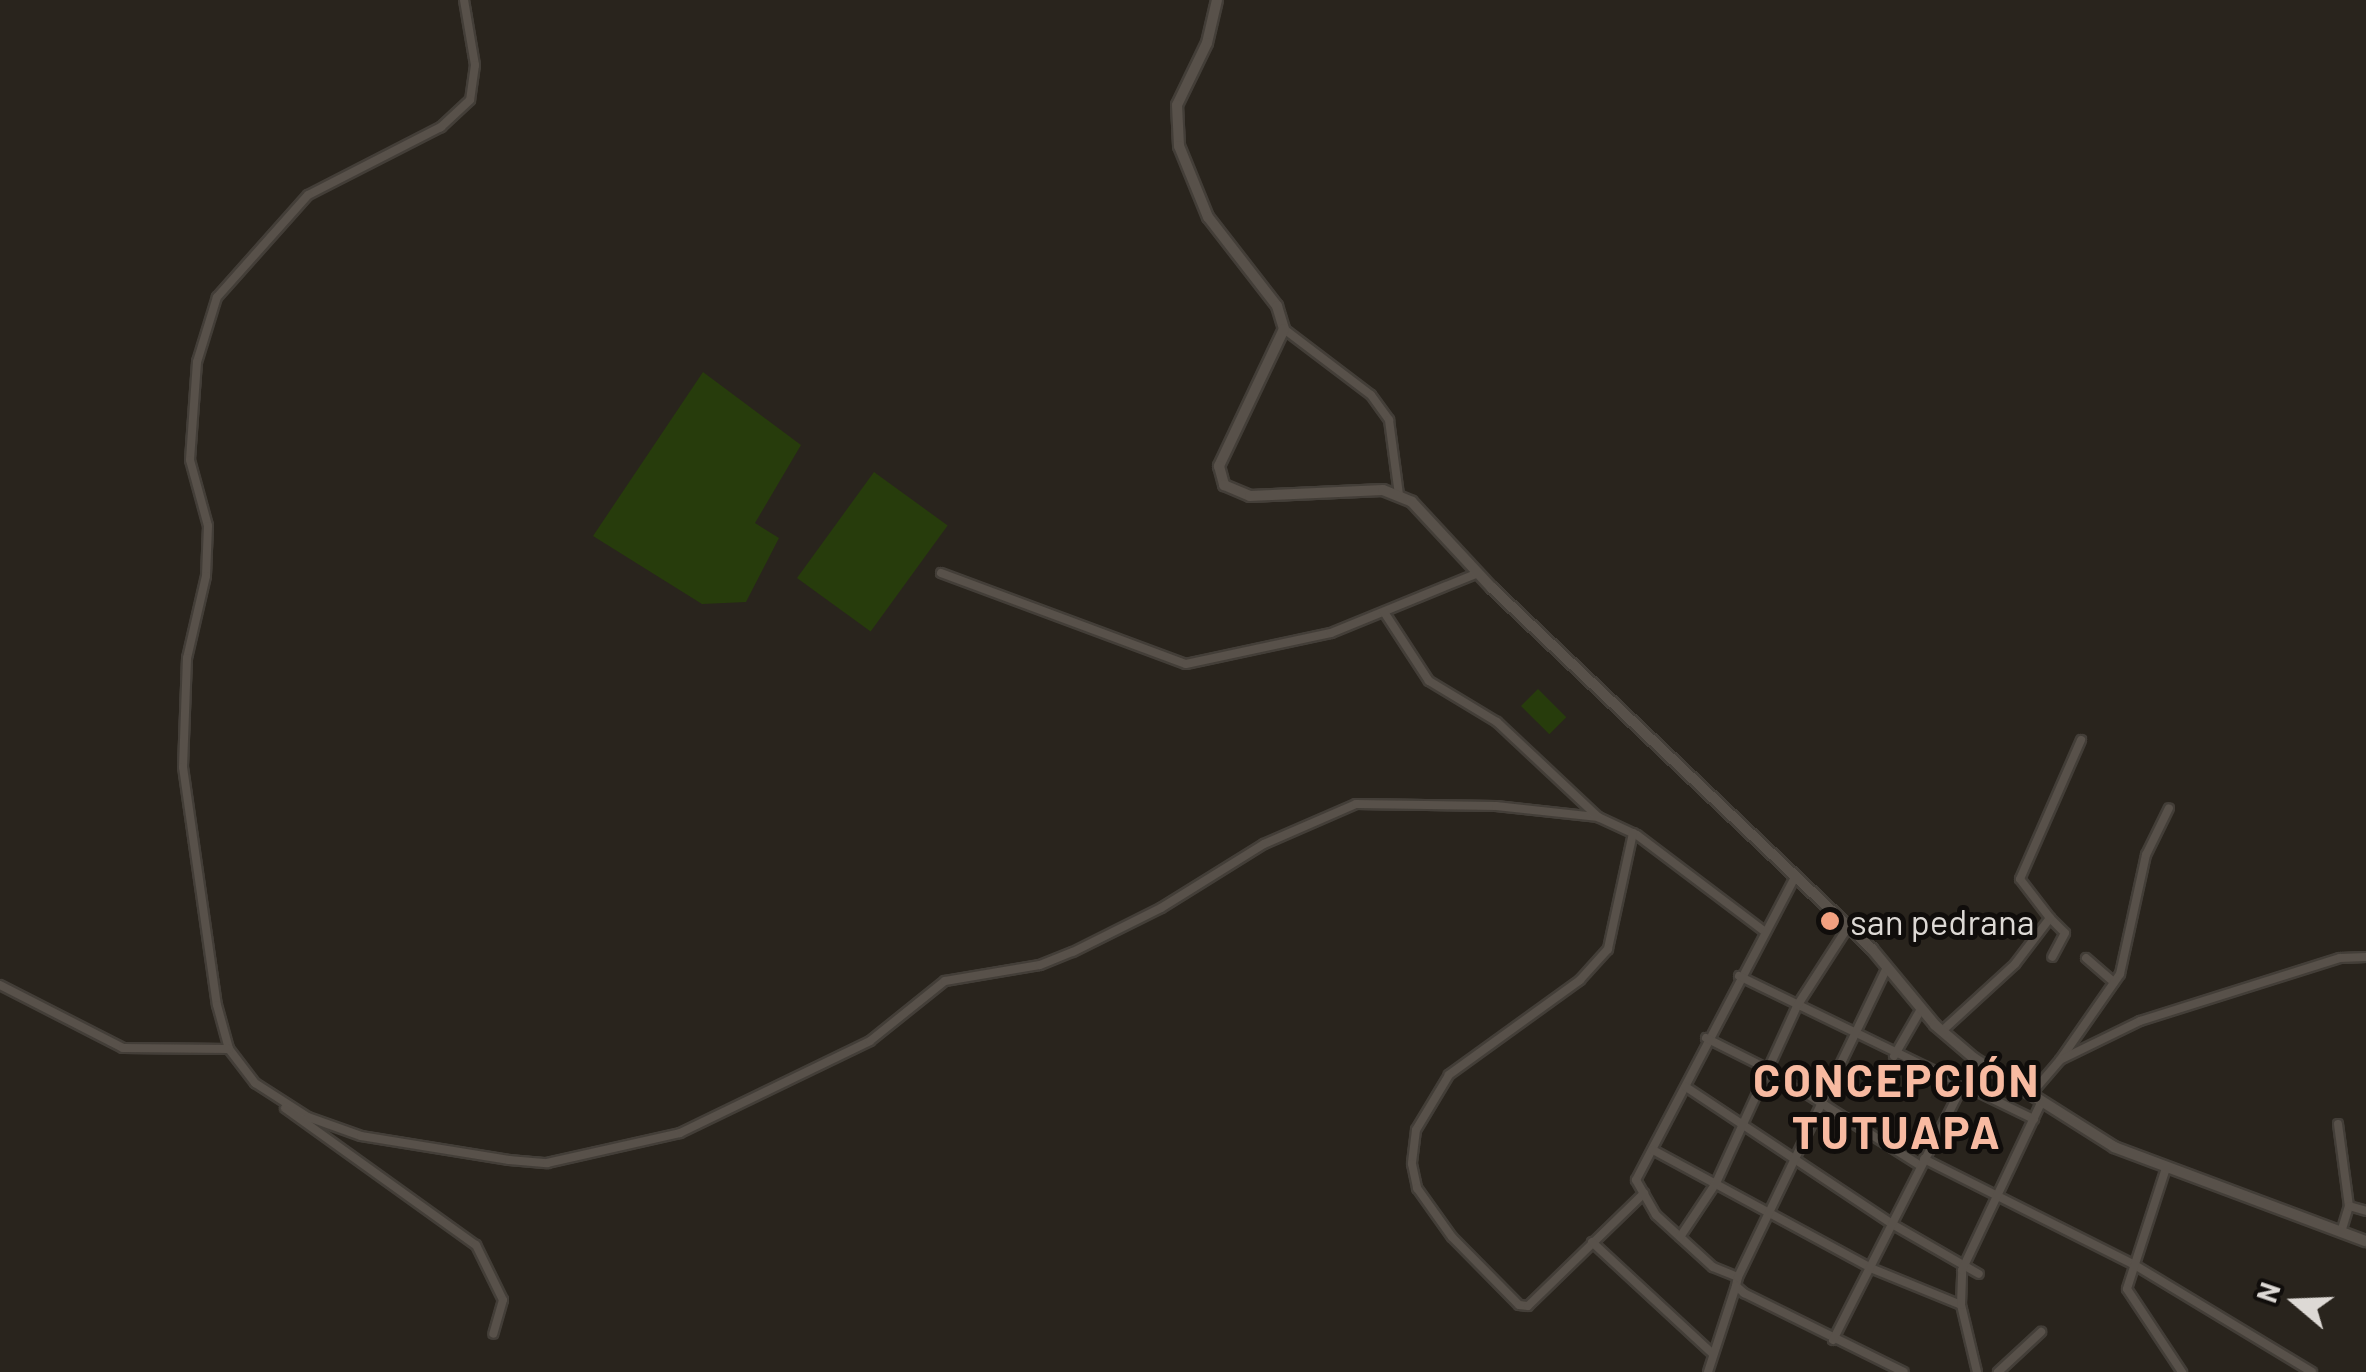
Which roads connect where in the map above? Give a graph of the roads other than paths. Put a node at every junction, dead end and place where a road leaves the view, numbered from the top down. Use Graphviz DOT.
graph roads {
  1 [pos="464,0"];
  2 [pos="1216,0"];
  3 [pos="1284,329"];
  4 [pos="1399,495"];
  5 [pos="941,573"];
  6 [pos="1478,573"];
  7 [pos="1384,612"];
  8 [pos="2081,740"];
  9 [pos="2169,808"];
  10 [pos="1598,817"];
  11 [pos="1633,832"];
  12 [pos="1794,879"];
  13 [pos="2050,918"];
  14 [pos="1848,927"];
  15 [pos="1764,931"];
  16 [pos="2052,957"];
  17 [pos="2366,957"];
  18 [pos="2086,958"];
  19 [pos="1888,968"];
  20 [pos="1739,976"];
  21 [pos="2114,982"];
  22 [pos="0,985"];
  23 [pos="1797,1006"];
  24 [pos="1921,1009"];
  25 [pos="1942,1031"];
  26 [pos="1852,1035"];
  27 [pos="1706,1038"];
  28 [pos="229,1049"];
  29 [pos="1894,1056"];
  30 [pos="2060,1060"];
  31 [pos="1766,1068"];
  32 [pos="255,1082"];
  33 [pos="1686,1086"];
  34 [pos="1961,1089"];
  35 [pos="2031,1094"];
  36 [pos="1819,1100"];
  37 [pos="2042,1101"];
  38 [pos="2034,1119"];
  39 [pos="1742,1122"];
  40 [pos="2338,1124"];
  41 [pos="1653,1150"];
  42 [pos="1792,1154"];
  43 [pos="1922,1162"];
  44 [pos="2166,1168"];
  45 [pos="1716,1183"];
  46 [pos="1644,1193"];
  47 [pos="1996,1198"];
  48 [pos="2349,1206"];
  49 [pos="1766,1209"];
  50 [pos="2366,1211"];
  51 [pos="1892,1224"];
  52 [pos="2341,1232"];
  53 [pos="1680,1237"];
  54 [pos="2366,1241"];
  55 [pos="1592,1242"];
  56 [pos="2133,1264"];
  57 [pos="1963,1266"];
  58 [pos="1873,1269"];
  59 [pos="1979,1274"];
  60 [pos="1737,1282"];
  61 [pos="1961,1305"];
  62 [pos="2041,1332"];
  63 [pos="493,1334"];
  64 [pos="1833,1340"];
  65 [pos="1713,1354"];
  66 [pos="1708,1372"];
  67 [pos="1904,1372"];
  68 [pos="1977,1372"];
  69 [pos="1998,1372"];
  70 [pos="2182,1372"];
  71 [pos="2312,1372"];
  1 -- 28 [label="street"];
  2 -- 3 [label="street"];
  3 -- 4 [label="street"];
  3 -- 4 [label="street"];
  4 -- 6 [label="street"];
  5 -- 7 [label="street"];
  6 -- 7 [label="street"];
  6 -- 12 [label="street"];
  7 -- 10 [label="street"];
  8 -- 13 [label="street"];
  9 -- 21 [label="street"];
  10 -- 11 [label="street"];
  10 -- 32 [label="street"];
  11 -- 15 [label="street"];
  11 -- 55 [label="street"];
  12 -- 14 [label="street"];
  12 -- 15 [label="street"];
  13 -- 16 [label="street"];
  13 -- 25 [label="street"];
  14 -- 19 [label="street"];
  14 -- 23 [label="street"];
  15 -- 20 [label="street"];
  17 -- 30 [label="street"];
  18 -- 21 [label="street"];
  19 -- 24 [label="street"];
  19 -- 26 [label="street"];
  20 -- 23 [label="street"];
  20 -- 27 [label="street"];
  21 -- 30 [label="street"];
  22 -- 28 [label="street"];
  23 -- 26 [label="street"];
  23 -- 31 [label="street"];
  24 -- 25 [label="street"];
  24 -- 29 [label="street"];
  25 -- 35 [label="street"];
  26 -- 29 [label="street"];
  26 -- 36 [label="street"];
  27 -- 31 [label="street"];
  27 -- 33 [label="street"];
  28 -- 32 [label="street"];
  29 -- 34 [label="street"];
  30 -- 35 [label="street"];
  31 -- 36 [label="street"];
  31 -- 39 [label="street"];
  32 -- 63 [label="street"];
  33 -- 39 [label="street"];
  33 -- 41 [label="street"];
  34 -- 38 [label="street"];
  34 -- 43 [label="street"];
  35 -- 37 [label="street"];
  36 -- 42 [label="street"];
  36 -- 43 [label="street"];
  37 -- 38 [label="street"];
  37 -- 44 [label="street"];
  38 -- 47 [label="street"];
  39 -- 42 [label="street"];
  39 -- 45 [label="street"];
  40 -- 48 [label="street"];
  41 -- 45 [label="street"];
  41 -- 46 [label="street"];
  42 -- 49 [label="street"];
  42 -- 51 [label="street"];
  43 -- 47 [label="street"];
  43 -- 51 [label="street"];
  44 -- 52 [label="street"];
  44 -- 56 [label="street"];
  45 -- 49 [label="street"];
  45 -- 53 [label="street"];
  46 -- 53 [label="street"];
  46 -- 55 [label="street"];
  47 -- 56 [label="street"];
  47 -- 57 [label="street"];
  48 -- 50 [label="street"];
  48 -- 52 [label="street"];
  49 -- 58 [label="street"];
  49 -- 60 [label="street"];
  51 -- 57 [label="street"];
  51 -- 58 [label="street"];
  52 -- 54 [label="street"];
  53 -- 60 [label="street"];
  55 -- 65 [label="street"];
  56 -- 70 [label="street"];
  56 -- 71 [label="street"];
  57 -- 59 [label="street"];
  57 -- 61 [label="street"];
  58 -- 61 [label="street"];
  58 -- 64 [label="street"];
  60 -- 64 [label="street"];
  60 -- 65 [label="street"];
  61 -- 68 [label="street"];
  62 -- 69 [label="street"];
  64 -- 67 [label="street"];
  65 -- 66 [label="street"];
}
